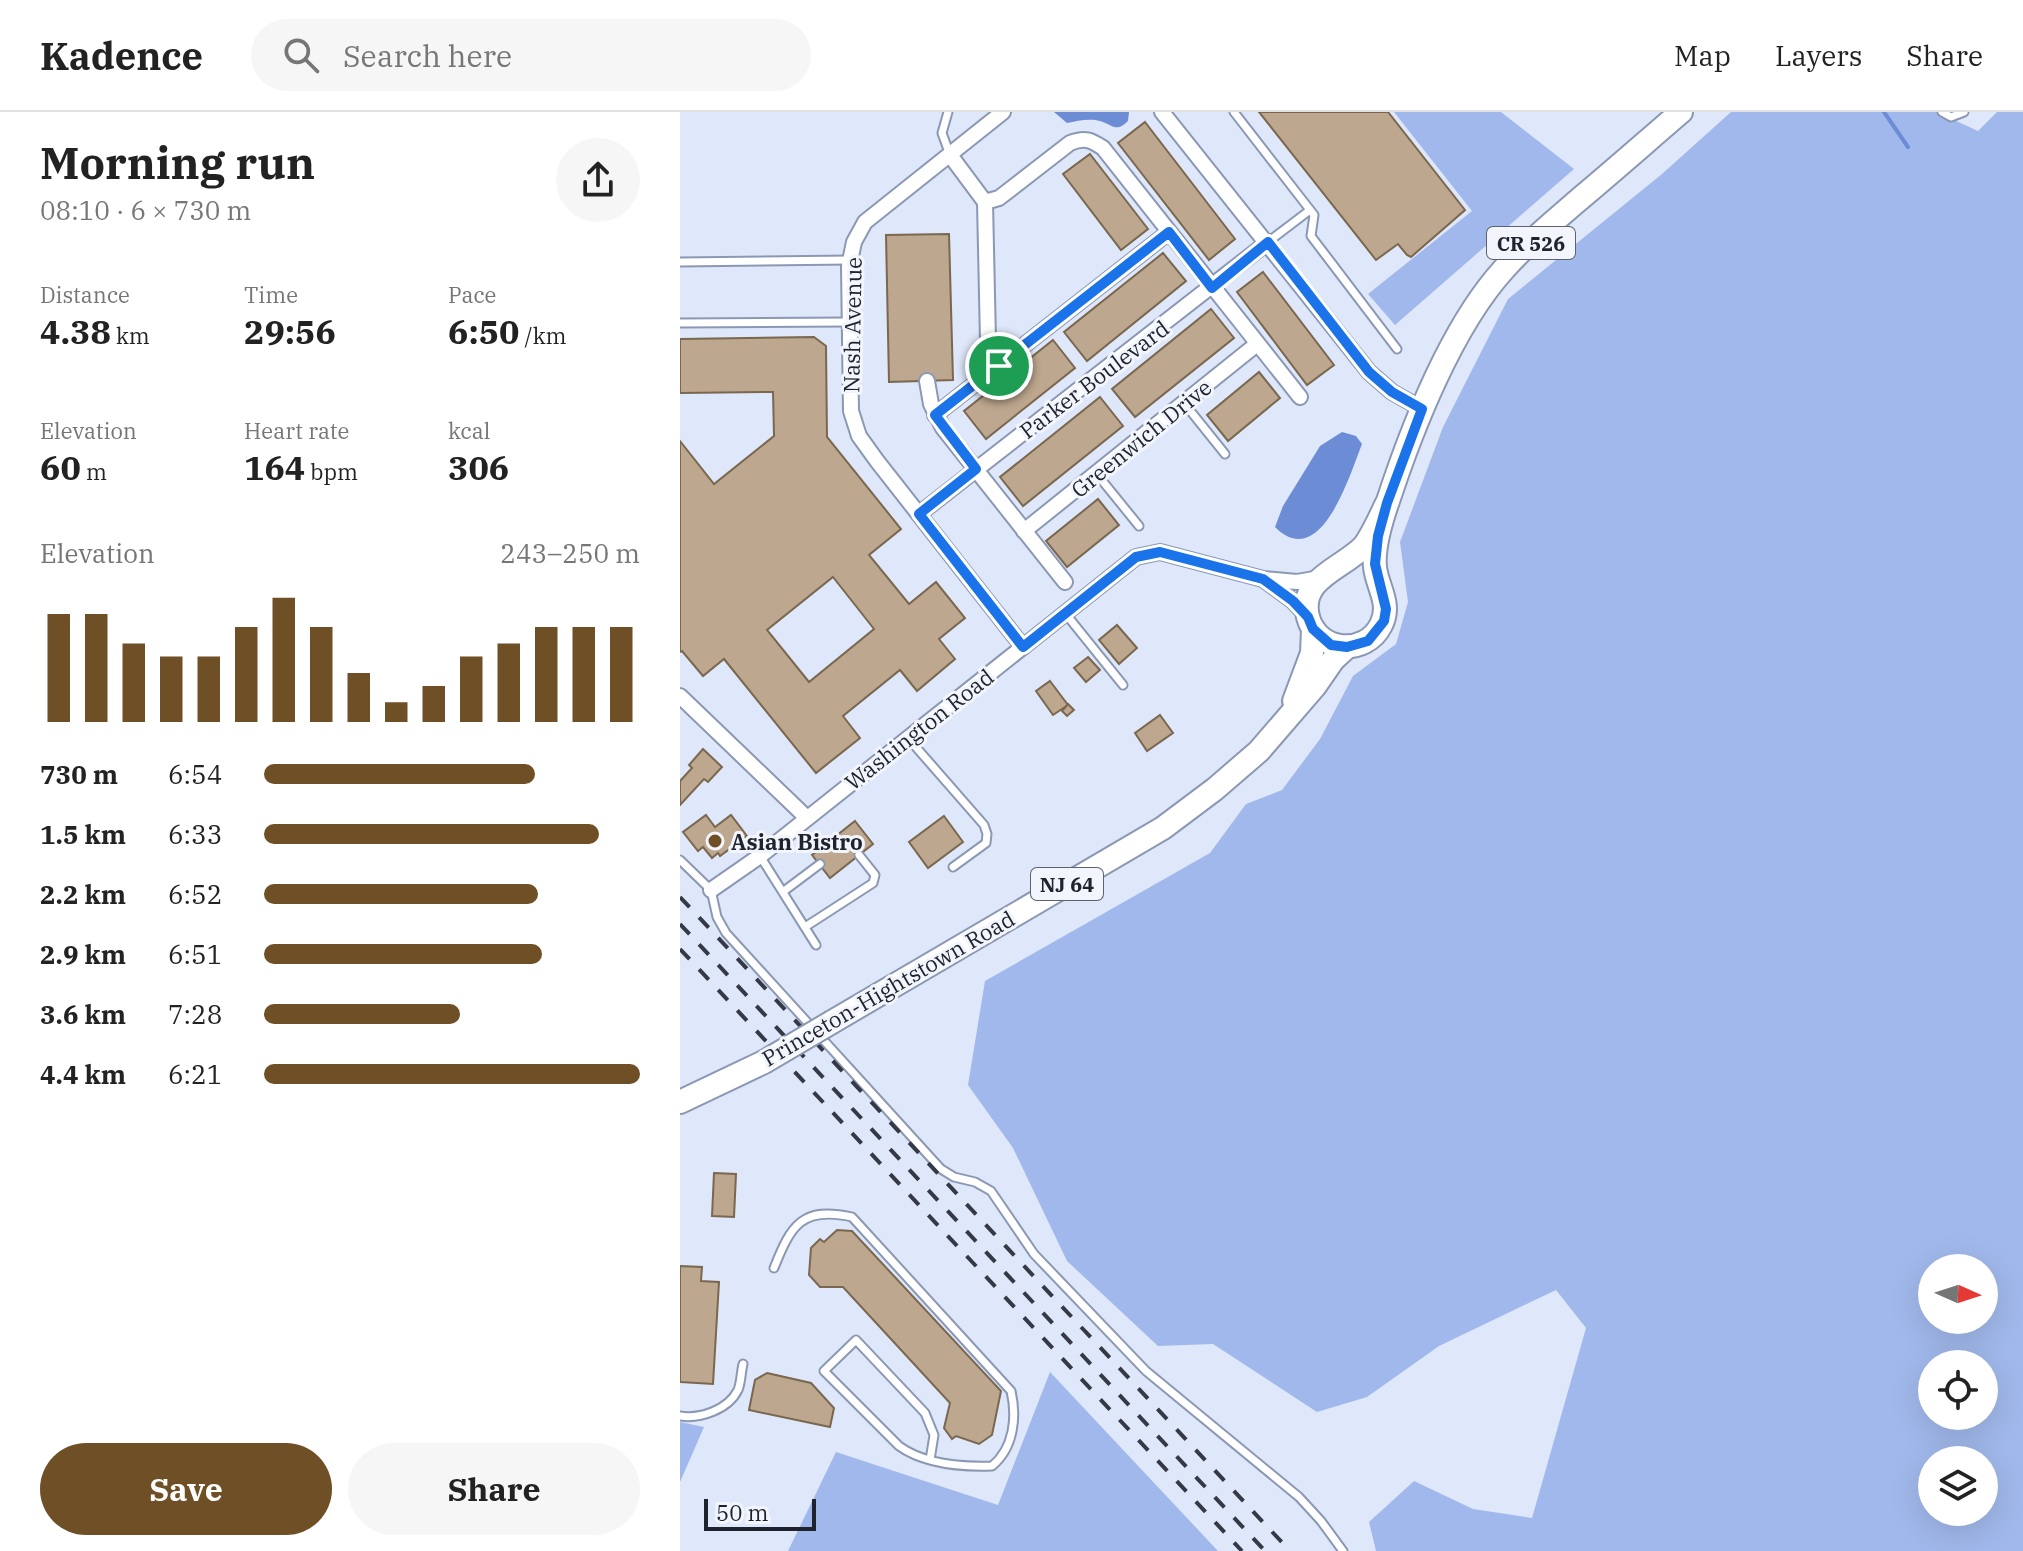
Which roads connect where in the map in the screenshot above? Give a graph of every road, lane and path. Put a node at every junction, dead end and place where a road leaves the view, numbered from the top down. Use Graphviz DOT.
graph roads {
  1 [pos="948,112"];
  2 [pos="1162,112"];
  3 [pos="1234,112"];
  4 [pos="1681,112"];
  5 [pos="1942,112"];
  6 [pos="1964,112"];
  7 [pos="996,114"];
  8 [pos="950,155"];
  9 [pos="985,202"];
  10 [pos="1310,210"];
  11 [pos="1169,232"];
  12 [pos="1268,242"];
  13 [pos="850,260"];
  14 [pos="680,262"];
  15 [pos="1212,288"];
  16 [pos="850,322"];
  17 [pos="680,323"];
  18 [pos="1257,344"];
  19 [pos="1397,349"];
  20 [pos="999,366"];
  21 [pos="927,381"];
  22 [pos="1300,397"];
  23 [pos="1184,403"];
  24 [pos="1422,409"];
  25 [pos="935,415"];
  26 [pos="1225,454"];
  27 [pos="976,469"];
  28 [pos="1096,473"];
  29 [pos="1387,503"];
  30 [pos="919,514"];
  31 [pos="1139,526"];
  32 [pos="1024,531"];
  33 [pos="1325,575"];
  34 [pos="1263,579"];
  35 [pos="1065,582"];
  36 [pos="1379,585"];
  37 [pos="1065,613"];
  38 [pos="1310,623"];
  39 [pos="1023,647"];
  40 [pos="1347,647"];
  41 [pos="1123,685"];
  42 [pos="680,696"];
  43 [pos="1283,723"];
  44 [pos="908,738"];
  45 [pos="807,818"];
  46 [pos="859,855"];
  47 [pos="760,856"];
  48 [pos="680,860"];
  49 [pos="820,864"];
  50 [pos="953,867"];
  51 [pos="711,890"];
  52 [pos="784,891"];
  53 [pos="805,927"];
  54 [pos="816,945"];
  55 [pos="680,1102"];
  56 [pos="774,1268"];
  57 [pos="743,1364"];
  58 [pos="680,1416"];
  59 [pos="930,1460"];
  60 [pos="1343,1551"];
  1 -- 8 [label="lane"];
  2 -- 12 [label="street"];
  3 -- 10 [label="lane"];
  4 -- 24 [label="main road, CR 526"];
  5 -- 6 [label="lane"];
  7 -- 8 [label="street, Nash Avenue"];
  8 -- 9 [label="street"];
  8 -- 13 [label="street, Nash Avenue"];
  9 -- 11 [label="street"];
  9 -- 20 [label="street"];
  10 -- 12 [label="lane"];
  10 -- 19 [label="lane"];
  11 -- 15 [label="street"];
  11 -- 20 [label="street"];
  12 -- 15 [label="street, Parker Boulevard"];
  12 -- 24 [label="street"];
  13 -- 14 [label="lane"];
  13 -- 16 [label="street, Nash Avenue"];
  15 -- 18 [label="street"];
  15 -- 27 [label="street, Parker Boulevard"];
  16 -- 17 [label="lane"];
  16 -- 30 [label="street, Nash Avenue"];
  18 -- 22 [label="street"];
  18 -- 23 [label="street, Greenwich Drive"];
  20 -- 25 [label="street"];
  21 -- 25 [label="street"];
  23 -- 26 [label="lane"];
  23 -- 28 [label="street, Greenwich Drive"];
  24 -- 29 [label="main road, CR 526"];
  25 -- 27 [label="street"];
  27 -- 30 [label="street, Parker Boulevard"];
  27 -- 32 [label="street"];
  28 -- 31 [label="lane"];
  28 -- 32 [label="street, Greenwich Drive"];
  29 -- 33 [label="main road, CR 526"];
  29 -- 36 [label="main road, CR 526"];
  30 -- 39 [label="street, Nash Avenue"];
  32 -- 35 [label="street"];
  33 -- 34 [label="street, Washington Road"];
  33 -- 36 [label="main road"];
  33 -- 38 [label="main road"];
  34 -- 37 [label="street, Washington Road"];
  34 -- 38 [label="street, Washington Road"];
  36 -- 40 [label="main road, CR 526"];
  37 -- 39 [label="street, Washington Road"];
  37 -- 41 [label="lane"];
  38 -- 40 [label="main road"];
  38 -- 43 [label="main road, Princeton-Hightstown Road / NJ 64"];
  39 -- 44 [label="street, Washington Road"];
  40 -- 43 [label="main road, Princeton-Hightstown Road / NJ 64"];
  42 -- 45 [label="street"];
  43 -- 55 [label="main road, Princeton-Hightstown Road / NJ 64, bridge"];
  44 -- 45 [label="street, Washington Road"];
  44 -- 50 [label="lane"];
  45 -- 47 [label="street, Washington Road"];
  46 -- 53 [label="lane"];
  47 -- 51 [label="street, Washington Road"];
  47 -- 52 [label="lane"];
  48 -- 51 [label="lane"];
  49 -- 52 [label="lane"];
  51 -- 60 [label="lane"];
  52 -- 53 [label="lane"];
  53 -- 54 [label="lane"];
  56 -- 59 [label="lane"];
  57 -- 58 [label="lane"];
  59 -- 59 [label="lane"];
}
